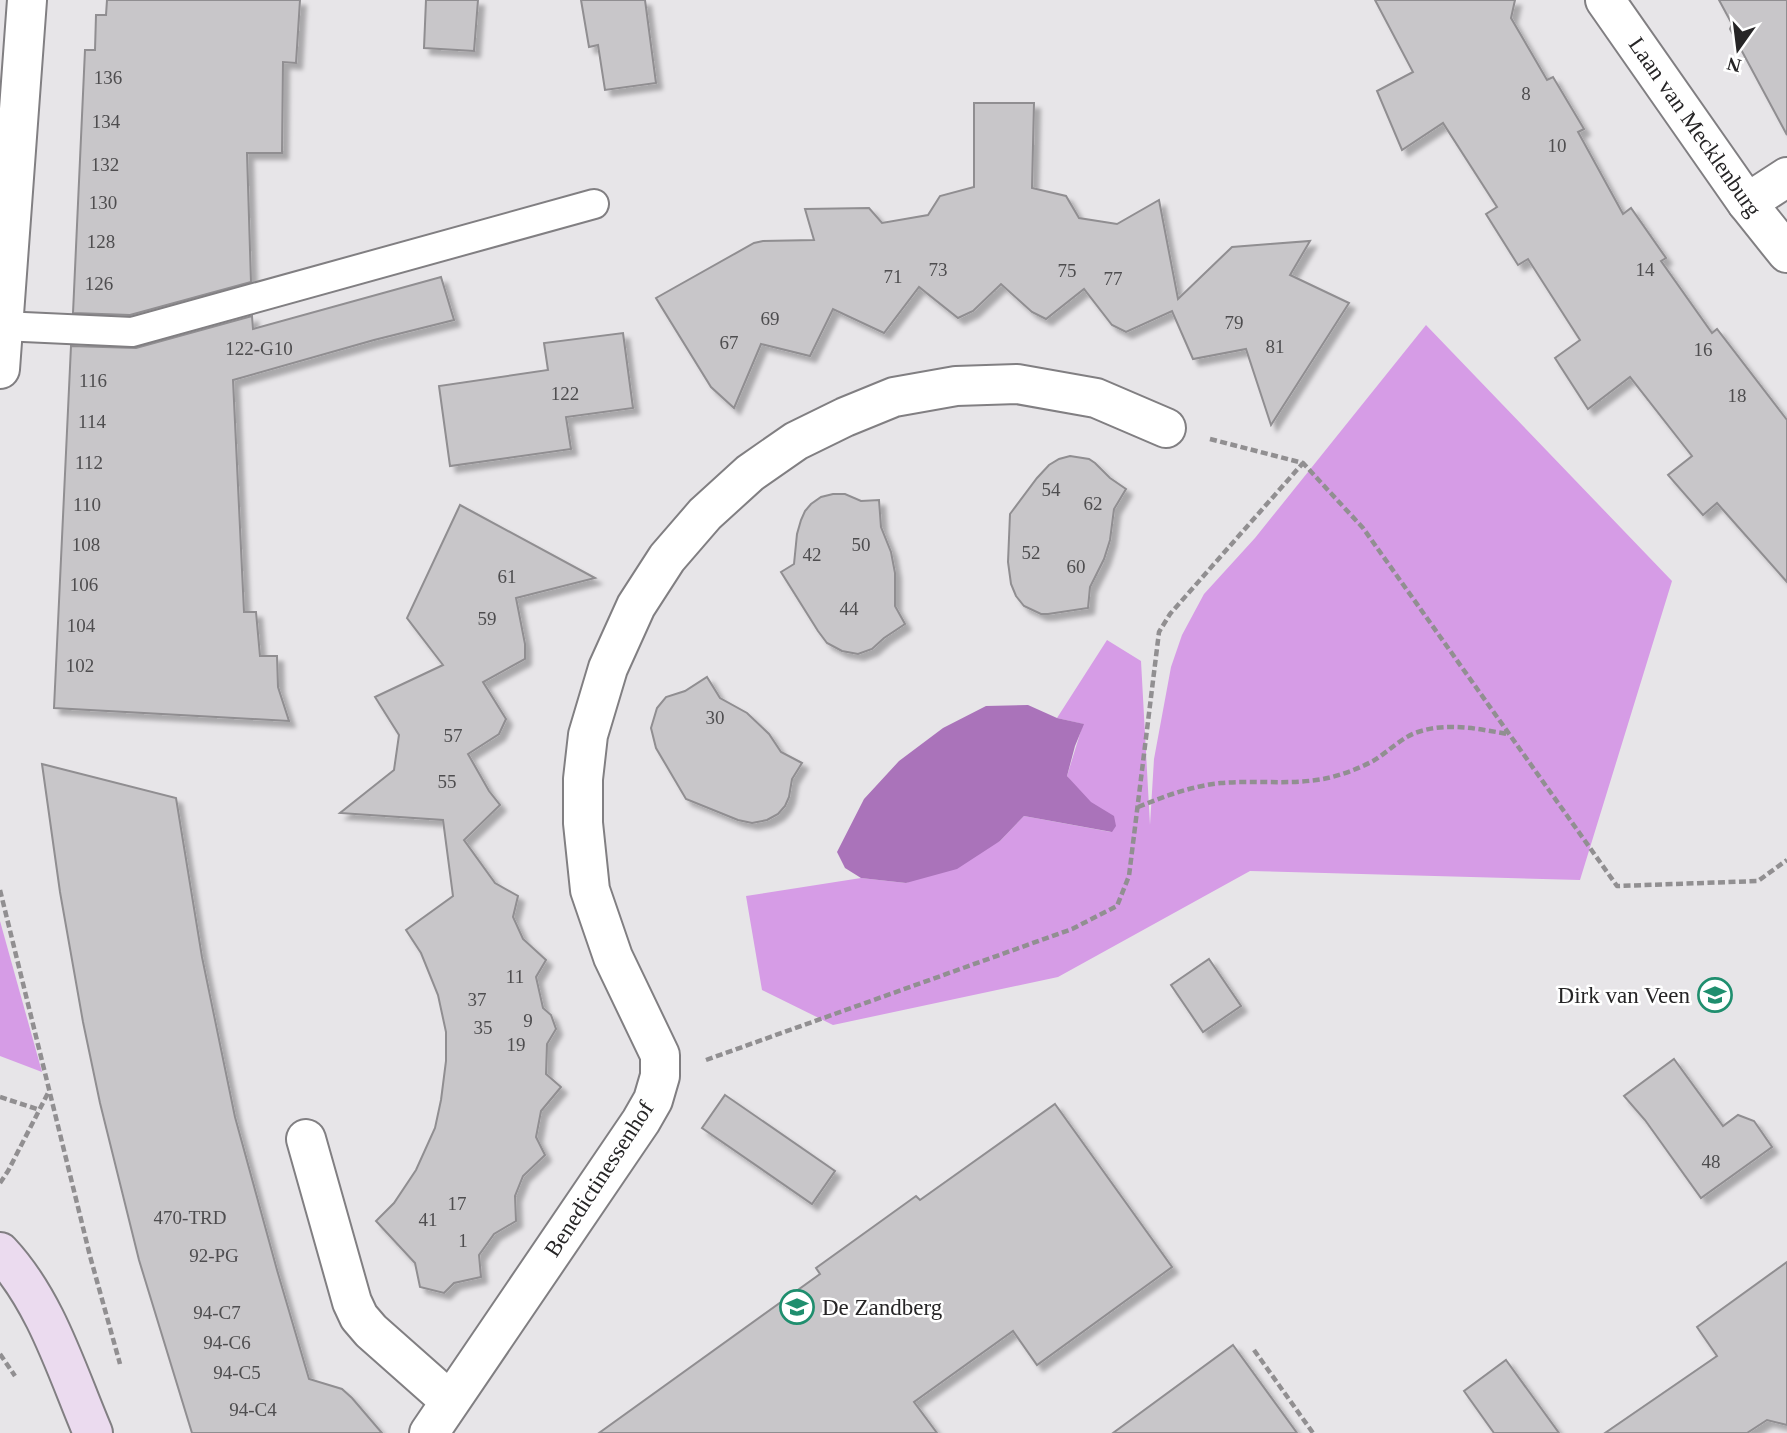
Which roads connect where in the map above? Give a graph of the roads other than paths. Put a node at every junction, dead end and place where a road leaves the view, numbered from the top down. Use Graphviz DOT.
graph roads {
  1 [pos="27,0"];
  2 [pos="1605,0"];
  3 [pos="1787,177"];
  4 [pos="1747,203"];
  5 [pos="594,204"];
  6 [pos="1787,253"];
  7 [pos="2,326"];
  8 [pos="0,369"];
  9 [pos="1166,428"];
  10 [pos="306,1139"];
  11 [pos="0,1252"];
  12 [pos="450,1401"];
  13 [pos="93,1433"];
  14 [pos="429,1433"];
  1 -- 7 [label="street"];
  2 -- 4 [label="street, Laan van Mecklenburg"];
  3 -- 4 [label="street"];
  4 -- 6 [label="street, Laan van Mecklenburg"];
  5 -- 7 [label="lane"];
  7 -- 8 [label="street"];
  9 -- 12 [label="street, Benedictinessenhof"];
  10 -- 12 [label="street"];
  11 -- 13 [label="street"];
  12 -- 14 [label="street, Benedictinessenhof"];
}
